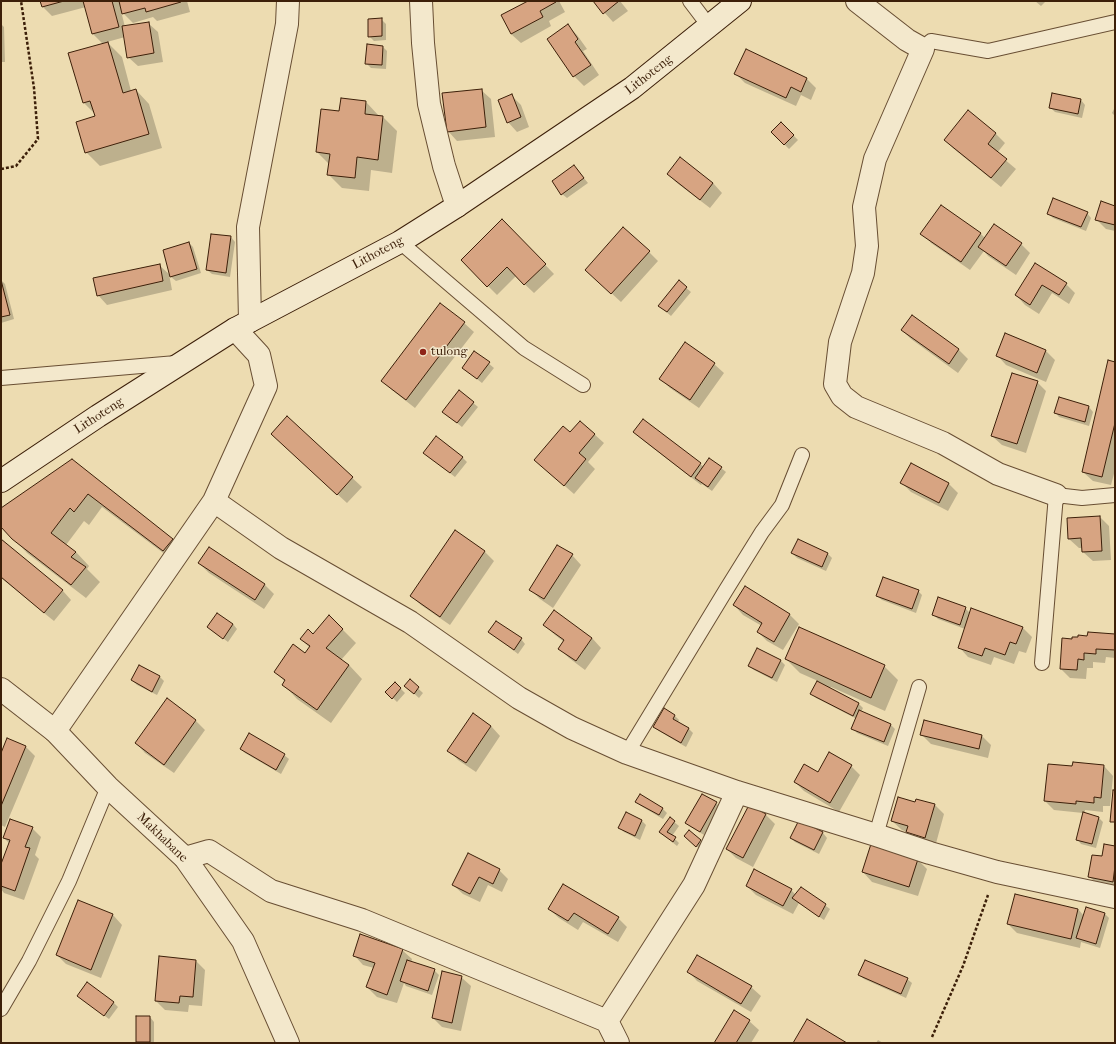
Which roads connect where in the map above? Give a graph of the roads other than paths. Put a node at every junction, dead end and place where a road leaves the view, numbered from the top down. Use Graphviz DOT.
graph roads {
  1 [pos="288,1"];
  2 [pos="421,1"];
  3 [pos="690,1"];
  4 [pos="740,1"];
  5 [pos="857,1"];
  6 [pos="1115,22"];
  7 [pos="709,26"];
  8 [pos="923,49"];
  9 [pos="457,206"];
  10 [pos="400,242"];
  11 [pos="242,325"];
  12 [pos="181,363"];
  13 [pos="1,378"];
  14 [pos="583,385"];
  15 [pos="802,455"];
  16 [pos="1,481"];
  17 [pos="1056,495"];
  18 [pos="1115,495"];
  19 [pos="214,500"];
  20 [pos="1042,663"];
  21 [pos="919,687"];
  22 [pos="1,689"];
  23 [pos="55,731"];
  24 [pos="627,754"];
  25 [pos="108,787"];
  26 [pos="737,792"];
  27 [pos="876,835"];
  28 [pos="185,858"];
  29 [pos="1115,897"];
  30 [pos="1,1009"];
  31 [pos="607,1021"];
  32 [pos="288,1043"];
  33 [pos="618,1043"];
  1 -- 11 [label="street"];
  2 -- 9 [label="street"];
  3 -- 7 [label="lane"];
  4 -- 7 [label="street, Lithoteng"];
  5 -- 8 [label="street"];
  6 -- 8 [label="lane"];
  7 -- 9 [label="street, Lithoteng"];
  8 -- 17 [label="street"];
  9 -- 10 [label="street, Lithoteng"];
  10 -- 11 [label="street, Lithoteng"];
  10 -- 14 [label="lane"];
  11 -- 12 [label="street, Lithoteng"];
  11 -- 19 [label="street"];
  12 -- 13 [label="lane"];
  12 -- 16 [label="street, Lithoteng"];
  15 -- 24 [label="lane"];
  17 -- 18 [label="lane"];
  17 -- 20 [label="lane"];
  19 -- 23 [label="street"];
  19 -- 24 [label="street"];
  21 -- 27 [label="lane"];
  22 -- 23 [label="street, Makhabane"];
  23 -- 25 [label="street, Makhabane"];
  24 -- 26 [label="street"];
  25 -- 28 [label="street, Makhabane"];
  25 -- 30 [label="lane"];
  26 -- 27 [label="street"];
  26 -- 31 [label="street"];
  27 -- 29 [label="street"];
  28 -- 31 [label="street"];
  28 -- 32 [label="street, Makhabane"];
  31 -- 33 [label="street"];
}
